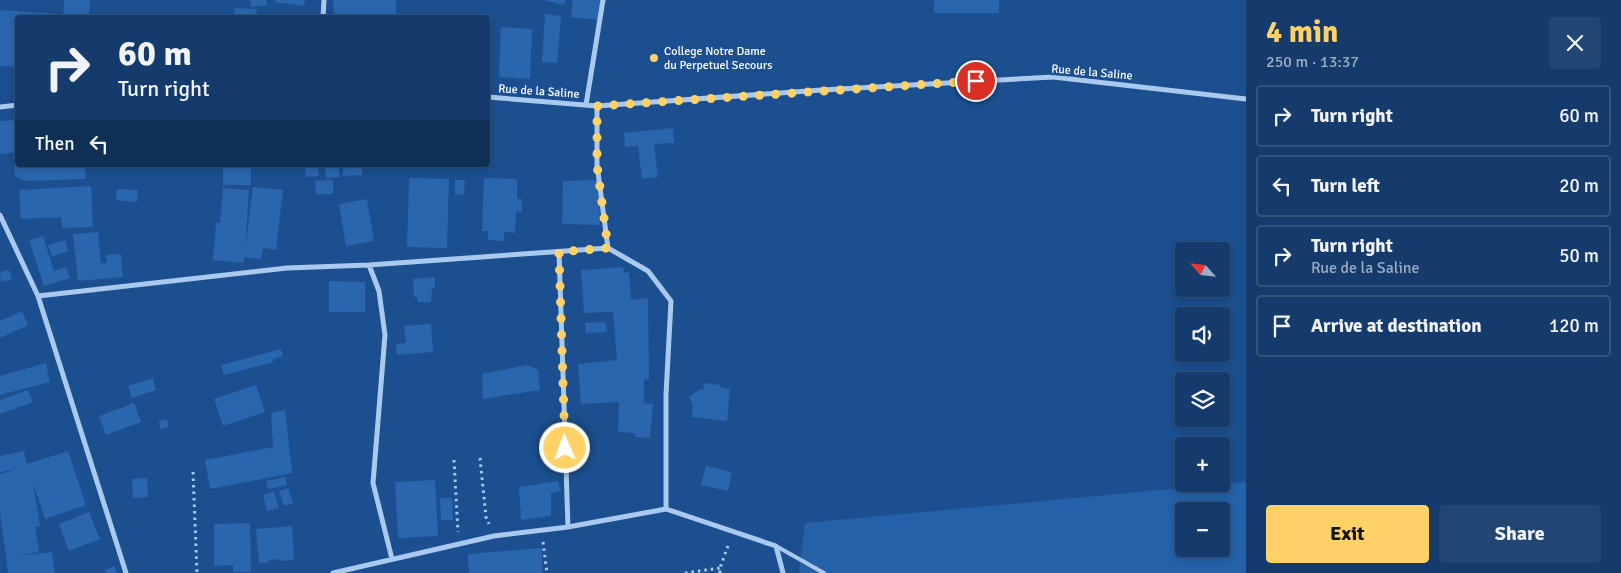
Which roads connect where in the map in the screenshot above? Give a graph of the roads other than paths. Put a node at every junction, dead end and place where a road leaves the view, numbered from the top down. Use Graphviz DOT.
graph roads {
  1 [pos="324,0"];
  2 [pos="602,0"];
  3 [pos="323,15"];
  4 [pos="490,97"];
  5 [pos="1246,98"];
  6 [pos="586,104"];
  7 [pos="15,105"];
  8 [pos="597,106"];
  9 [pos="0,107"];
  10 [pos="0,215"];
  11 [pos="608,248"];
  12 [pos="559,252"];
  13 [pos="368,265"];
  14 [pos="38,296"];
  15 [pos="666,509"];
  16 [pos="568,527"];
  17 [pos="776,546"];
  18 [pos="392,559"];
  19 [pos="126,573"];
  20 [pos="333,573"];
  21 [pos="783,573"];
  22 [pos="824,573"];
  1 -- 3 [label="street"];
  2 -- 6 [label="street"];
  4 -- 6 [label="street, Rue de la Saline"];
  5 -- 8 [label="street, Rue de la Saline"];
  6 -- 8 [label="street, Rue de la Saline"];
  7 -- 9 [label="street"];
  8 -- 11 [label="street"];
  10 -- 14 [label="street"];
  11 -- 12 [label="street"];
  11 -- 15 [label="street"];
  12 -- 13 [label="street"];
  12 -- 16 [label="street"];
  13 -- 14 [label="street"];
  13 -- 18 [label="street"];
  14 -- 19 [label="street"];
  15 -- 16 [label="street"];
  15 -- 17 [label="street"];
  16 -- 18 [label="street"];
  17 -- 21 [label="street"];
  17 -- 22 [label="lane"];
  18 -- 20 [label="street"];
}
